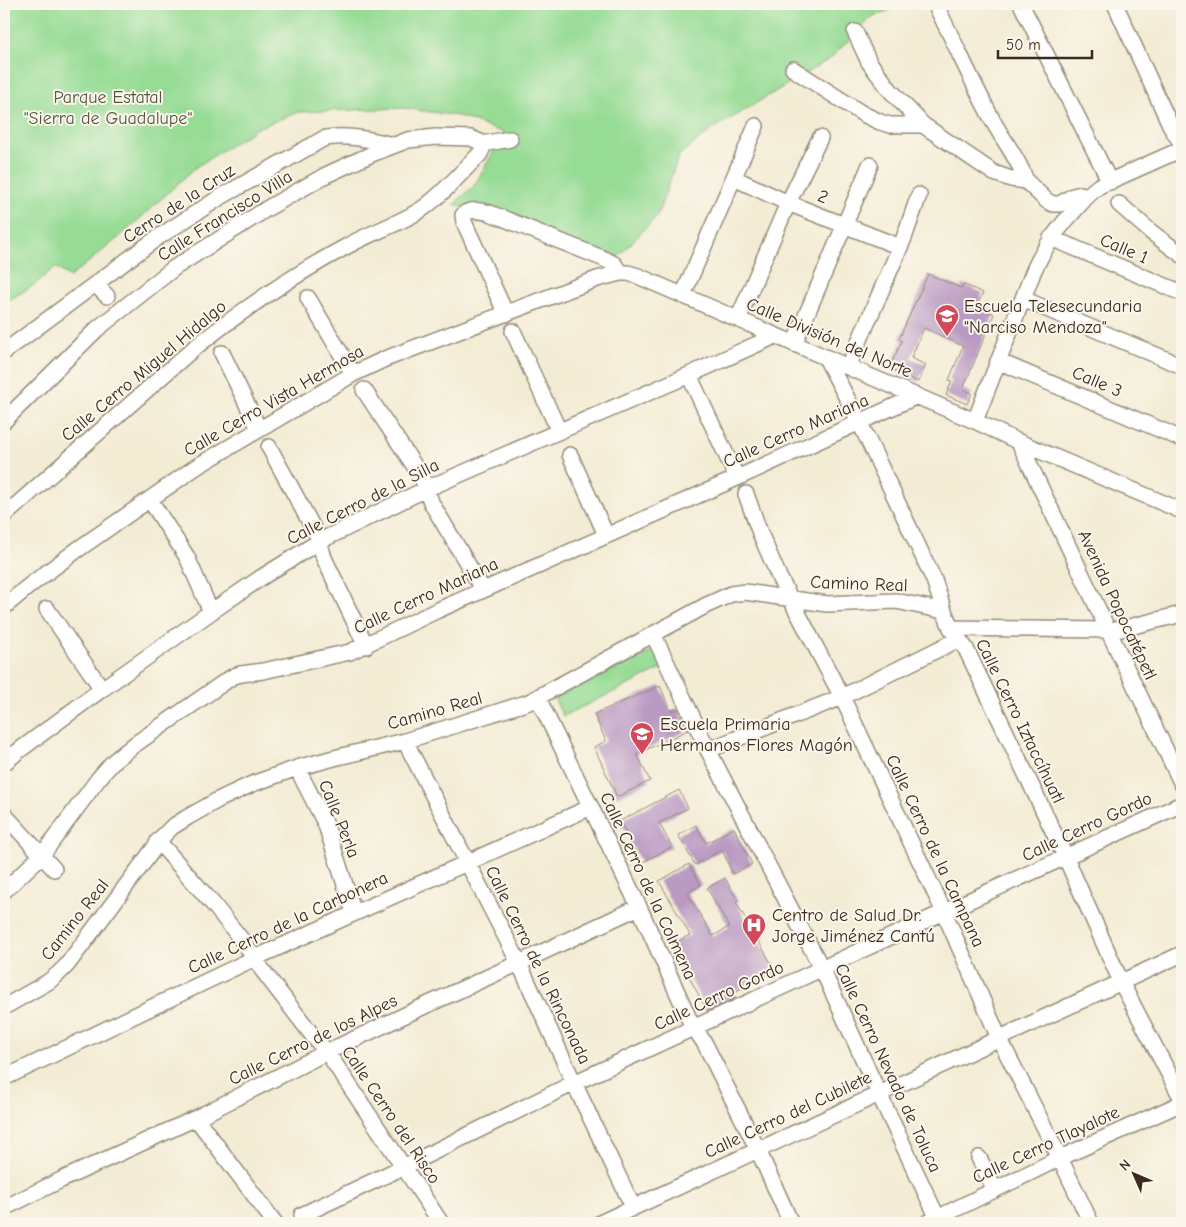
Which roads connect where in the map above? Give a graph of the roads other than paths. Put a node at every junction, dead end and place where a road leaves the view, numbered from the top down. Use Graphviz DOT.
graph roads {
  1 [pos="1021,4"];
  2 [pos="1115,4"];
  3 [pos="937,8"];
  4 [pos="855,32"];
  5 [pos="793,69"];
  6 [pos="923,125"];
  7 [pos="756,126"];
  8 [pos="820,138"];
  9 [pos="510,139"];
  10 [pos="482,144"];
  11 [pos="1182,144"];
  12 [pos="392,146"];
  13 [pos="1182,149"];
  14 [pos="870,165"];
  15 [pos="734,178"];
  16 [pos="1026,182"];
  17 [pos="1110,182"];
  18 [pos="919,195"];
  19 [pos="1088,196"];
  20 [pos="788,203"];
  21 [pos="1119,204"];
  22 [pos="844,226"];
  23 [pos="1051,238"];
  24 [pos="900,247"];
  25 [pos="1182,255"];
  26 [pos="620,273"];
  27 [pos="95,284"];
  28 [pos="1182,294"];
  29 [pos="683,295"];
  30 [pos="106,296"];
  31 [pos="308,298"];
  32 [pos="1023,299"];
  33 [pos="506,314"];
  34 [pos="738,319"];
  35 [pos="513,331"];
  36 [pos="775,336"];
  37 [pos="794,344"];
  38 [pos="4,352"];
  39 [pos="222,353"];
  40 [pos="826,358"];
  41 [pos="998,361"];
  42 [pos="1182,366"];
  43 [pos="848,367"];
  44 [pos="353,374"];
  45 [pos="689,375"];
  46 [pos="364,390"];
  47 [pos="917,396"];
  48 [pos="4,421"];
  49 [pos="975,421"];
  50 [pos="860,422"];
  51 [pos="259,429"];
  52 [pos="559,432"];
  53 [pos="1182,439"];
  54 [pos="1019,442"];
  55 [pos="269,447"];
  56 [pos="570,454"];
  57 [pos="737,478"];
  58 [pos="426,489"];
  59 [pos="746,494"];
  60 [pos="150,500"];
  61 [pos="1182,511"];
  62 [pos="4,516"];
  63 [pos="606,535"];
  64 [pos="320,541"];
  65 [pos="484,590"];
  66 [pos="790,600"];
  67 [pos="4,607"];
  68 [pos="47,609"];
  69 [pos="944,611"];
  70 [pos="211,612"];
  71 [pos="1182,614"];
  72 [pos="1108,630"];
  73 [pos="955,633"];
  74 [pos="653,634"];
  75 [pos="366,646"];
  76 [pos="102,689"];
  77 [pos="842,697"];
  78 [pos="538,698"];
  79 [pos="405,741"];
  80 [pos="708,750"];
  81 [pos="4,763"];
  82 [pos="297,768"];
  83 [pos="1182,784"];
  84 [pos="1182,804"];
  85 [pos="591,807"];
  86 [pos="4,814"];
  87 [pos="158,841"];
  88 [pos="42,855"];
  89 [pos="1066,858"];
  90 [pos="468,862"];
  91 [pos="54,869"];
  92 [pos="4,891"];
  93 [pos="639,907"];
  94 [pos="944,912"];
  95 [pos="354,913"];
  96 [pos="1182,954"];
  97 [pos="255,958"];
  98 [pos="519,963"];
  99 [pos="822,969"];
  100 [pos="1121,982"];
  101 [pos="4,1007"];
  102 [pos="695,1028"];
  103 [pos="999,1038"];
  104 [pos="327,1052"];
  105 [pos="4,1078"];
  106 [pos="574,1084"];
  107 [pos="879,1094"];
  108 [pos="1182,1101"];
  109 [pos="196,1118"];
  110 [pos="758,1150"];
  111 [pos="979,1158"];
  112 [pos="1060,1158"];
  113 [pos="403,1167"];
  114 [pos="995,1190"];
  115 [pos="633,1207"];
  116 [pos="4,1208"];
  117 [pos="302,1214"];
  118 [pos="606,1222"];
  119 [pos="935,1222"];
  120 [pos="275,1223"];
  121 [pos="441,1223"];
  122 [pos="791,1223"];
  123 [pos="1091,1223"];
  1 -- 17 [label="street"];
  2 -- 11 [label="street"];
  3 -- 16 [label="street"];
  4 -- 6 [label="street"];
  5 -- 6 [label="street"];
  6 -- 16 [label="street"];
  7 -- 15 [label="street"];
  8 -- 20 [label="street"];
  9 -- 10 [label="street, Calle Francisco Villa"];
  10 -- 12 [label="street, Calle Francisco Villa"];
  10 -- 62 [label="street, Calle Cerro Miguel Hidalgo"];
  12 -- 27 [label="street, Cerro de la Cruz"];
  12 -- 48 [label="street, Calle Francisco Villa"];
  13 -- 17 [label="street"];
  14 -- 22 [label="street"];
  15 -- 20 [label="street, 2"];
  15 -- 29 [label="street"];
  16 -- 19 [label="street"];
  17 -- 19 [label="street"];
  18 -- 24 [label="street"];
  19 -- 23 [label="street"];
  20 -- 22 [label="street, 2"];
  20 -- 34 [label="street"];
  21 -- 25 [label="street"];
  22 -- 24 [label="street, 2"];
  22 -- 37 [label="street"];
  23 -- 28 [label="street, Calle 1"];
  23 -- 32 [label="street"];
  24 -- 43 [label="street"];
  26 -- 29 [label="street, Calle División del Norte"];
  26 -- 33 [label="street, Calle Cerro Vista Hermosa"];
  26 -- 33 [label="street, Calle División del Norte"];
  27 -- 30 [label="street"];
  27 -- 38 [label="street, Cerro de la Cruz"];
  29 -- 34 [label="street, Calle División del Norte"];
  31 -- 44 [label="street"];
  32 -- 41 [label="street"];
  32 -- 42 [label="street"];
  33 -- 44 [label="street, Calle Cerro Vista Hermosa"];
  34 -- 36 [label="street, Calle División del Norte"];
  35 -- 52 [label="street"];
  36 -- 37 [label="street, Calle División del Norte"];
  36 -- 45 [label="street, Calle Cerro de la Silla"];
  37 -- 40 [label="street, Calle División del Norte"];
  39 -- 51 [label="street"];
  40 -- 43 [label="street, Calle División del Norte"];
  40 -- 50 [label="street, Calle Cerro Iztaccíhuatl"];
  41 -- 49 [label="street"];
  41 -- 53 [label="street, Calle 3"];
  43 -- 47 [label="street, Calle División del Norte"];
  44 -- 51 [label="street, Calle Cerro Vista Hermosa"];
  45 -- 52 [label="street, Calle Cerro de la Silla"];
  45 -- 57 [label="street"];
  46 -- 58 [label="street"];
  47 -- 49 [label="street, Calle División del Norte"];
  47 -- 50 [label="street, Calle Cerro Mariana"];
  49 -- 54 [label="street, Calle División del Norte"];
  50 -- 57 [label="street, Calle Cerro Mariana"];
  50 -- 69 [label="street, Calle Cerro Iztaccíhuatl"];
  51 -- 60 [label="street, Calle Cerro Vista Hermosa"];
  52 -- 58 [label="street, Calle Cerro de la Silla"];
  54 -- 61 [label="street, Calle División del Norte"];
  54 -- 72 [label="street, Avenida Popocatépetl"];
  55 -- 64 [label="street"];
  56 -- 63 [label="street"];
  57 -- 63 [label="street, Calle Cerro Mariana"];
  58 -- 64 [label="street, Calle Cerro de la Silla"];
  58 -- 65 [label="street"];
  59 -- 66 [label="street, Calle Cerro de la Campana"];
  60 -- 67 [label="street, Calle Cerro Vista Hermosa"];
  60 -- 70 [label="street"];
  63 -- 65 [label="street, Calle Cerro Mariana"];
  64 -- 70 [label="street, Calle Cerro de la Silla"];
  64 -- 75 [label="street"];
  65 -- 75 [label="street, Calle Cerro Mariana"];
  66 -- 69 [label="street, Camino Real"];
  66 -- 74 [label="street, Camino Real"];
  66 -- 77 [label="street, Calle Cerro de la Campana"];
  68 -- 76 [label="street"];
  69 -- 73 [label="street, Calle Cerro Iztaccíhuatl"];
  70 -- 76 [label="street, Calle Cerro de la Silla"];
  71 -- 72 [label="street"];
  72 -- 73 [label="street"];
  72 -- 83 [label="street, Avenida Popocatépetl"];
  73 -- 77 [label="street"];
  73 -- 89 [label="street, Calle Cerro Iztaccíhuatl"];
  74 -- 78 [label="street, Camino Real"];
  74 -- 80 [label="street, Calle Cerro Nevado de Toluca"];
  75 -- 88 [label="street, Calle Cerro Mariana"];
  76 -- 81 [label="street, Calle Cerro de la Silla"];
  77 -- 80 [label="street"];
  77 -- 94 [label="street, Calle Cerro de la Campana"];
  78 -- 79 [label="street, Camino Real"];
  78 -- 85 [label="street, Calle Cerro de la Colmena"];
  79 -- 82 [label="street, Camino Real"];
  79 -- 90 [label="street, Calle Cerro de la Rinconada"];
  80 -- 99 [label="street, Calle Cerro Nevado de Toluca"];
  82 -- 87 [label="street, Camino Real"];
  82 -- 95 [label="street, Calle Perla"];
  84 -- 89 [label="street, Calle Cerro Gordo"];
  85 -- 90 [label="street, Calle Cerro de la Carbonera"];
  85 -- 93 [label="street, Calle Cerro de la Colmena"];
  86 -- 88 [label="street"];
  87 -- 97 [label="street, Calle Cerro del Risco"];
  87 -- 101 [label="street, Camino Real"];
  88 -- 91 [label="street"];
  88 -- 92 [label="street, Calle Cerro Mariana"];
  89 -- 94 [label="street, Calle Cerro Gordo"];
  89 -- 100 [label="street, Calle Cerro Iztaccíhuatl"];
  90 -- 95 [label="street, Calle Cerro de la Carbonera"];
  90 -- 98 [label="street, Calle Cerro de la Rinconada"];
  93 -- 98 [label="street, Calle Cerro de los Alpes"];
  93 -- 102 [label="street, Calle Cerro de la Colmena"];
  94 -- 99 [label="street, Calle Cerro Gordo"];
  94 -- 103 [label="street, Calle Cerro de la Campana"];
  95 -- 97 [label="street, Calle Cerro de la Carbonera"];
  96 -- 100 [label="street, Calle Cerro del Cubilete"];
  97 -- 104 [label="street, Calle Cerro del Risco"];
  97 -- 105 [label="street, Calle Cerro de la Carbonera"];
  98 -- 104 [label="street, Calle Cerro de los Alpes"];
  98 -- 106 [label="street, Calle Cerro de la Rinconada"];
  99 -- 102 [label="street, Calle Cerro Gordo"];
  99 -- 107 [label="street, Calle Cerro Nevado de Toluca"];
  100 -- 103 [label="street, Calle Cerro del Cubilete"];
  100 -- 108 [label="street, Calle Cerro Iztaccíhuatl"];
  102 -- 106 [label="street, Calle Cerro Gordo"];
  102 -- 110 [label="street, Calle Cerro de la Colmena"];
  103 -- 107 [label="street, Calle Cerro del Cubilete"];
  103 -- 112 [label="street, Calle Cerro de la Campana"];
  104 -- 109 [label="street, Calle Cerro de los Alpes"];
  104 -- 113 [label="street, Calle Cerro del Risco"];
  106 -- 113 [label="street, Calle Cerro Gordo"];
  106 -- 115 [label="street, Calle Cerro de la Rinconada"];
  107 -- 110 [label="street, Calle Cerro del Cubilete"];
  107 -- 119 [label="street, Calle Cerro Nevado de Toluca"];
  108 -- 112 [label="street, Calle Cerro Tlayalote"];
  109 -- 116 [label="street, Calle Cerro de los Alpes"];
  109 -- 120 [label="street"];
  110 -- 115 [label="street, Calle Cerro del Cubilete"];
  110 -- 122 [label="street, Calle Cerro de la Colmena"];
  111 -- 114 [label="street"];
  112 -- 114 [label="street, Calle Cerro Tlayalote"];
  112 -- 123 [label="street, Calle Cerro de la Campana"];
  113 -- 117 [label="street, Calle Cerro Gordo"];
  113 -- 121 [label="street, Calle Cerro del Risco"];
  114 -- 119 [label="street, Calle Cerro Tlayalote"];
  115 -- 118 [label="street, Calle Cerro del Cubilete"];
}
